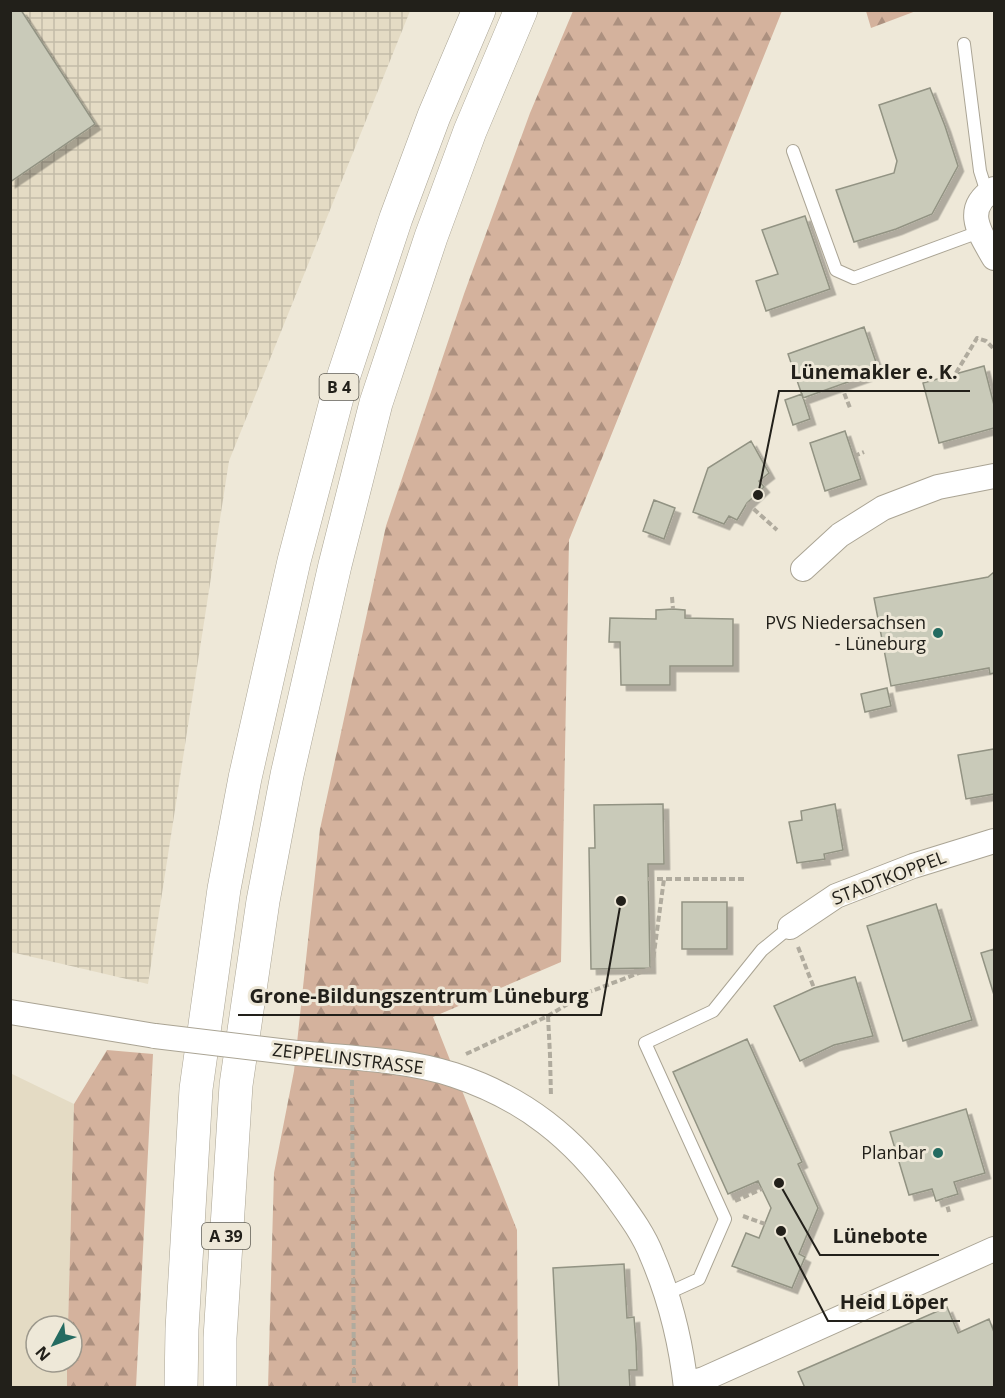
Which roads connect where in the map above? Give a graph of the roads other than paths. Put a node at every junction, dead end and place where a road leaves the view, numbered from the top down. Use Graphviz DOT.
graph roads {
  1 [pos="479,10"];
  2 [pos="521,10"];
  3 [pos="964,44"];
  4 [pos="793,151"];
  5 [pos="991,191"];
  6 [pos="979,232"];
  7 [pos="994,258"];
  8 [pos="994,476"];
  9 [pos="803,569"];
  10 [pos="245,778"];
  11 [pos="994,841"];
  12 [pos="790,927"];
  13 [pos="249,991"];
  14 [pos="10,1012"];
  15 [pos="994,1249"];
  16 [pos="666,1294"];
  17 [pos="686,1386"];
  18 [pos="181,1388"];
  19 [pos="220,1388"];
  1 -- 10 [label="highway, B 4"];
  2 -- 13 [label="highway, B 4"];
  3 -- 5 [label="lane"];
  4 -- 6 [label="lane"];
  5 -- 6 [label="street"];
  6 -- 7 [label="street"];
  8 -- 9 [label="street"];
  10 -- 18 [label="highway, A 39"];
  11 -- 12 [label="street, STADTKOPPEL"];
  12 -- 16 [label="lane"];
  13 -- 19 [label="highway, A 39"];
  14 -- 16 [label="street, ZEPPELINSTRASSE, bridge"];
  15 -- 17 [label="street"];
  16 -- 17 [label="street"];
}
